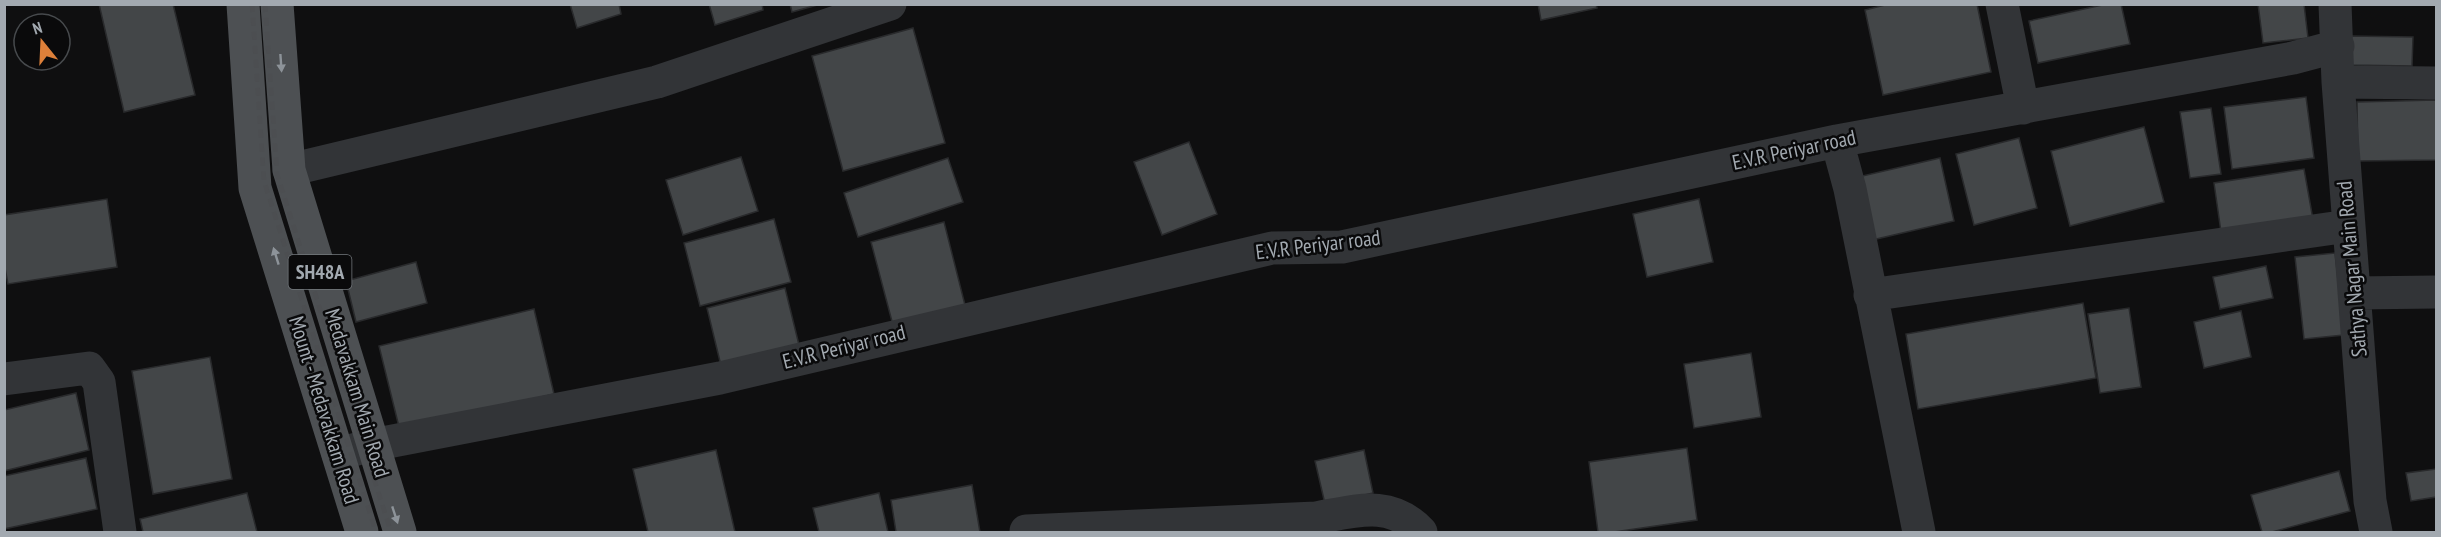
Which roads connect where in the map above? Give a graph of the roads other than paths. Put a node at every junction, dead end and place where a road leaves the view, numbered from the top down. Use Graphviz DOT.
graph roads {
  1 [pos="243,4"];
  2 [pos="277,4"];
  3 [pos="891,4"];
  4 [pos="2002,4"];
  5 [pos="2335,4"];
  6 [pos="2338,46"];
  7 [pos="2338,82"];
  8 [pos="2436,83"];
  9 [pos="2023,108"];
  10 [pos="1837,141"];
  11 [pos="289,170"];
  12 [pos="2349,226"];
  13 [pos="2355,292"];
  14 [pos="2436,292"];
  15 [pos="1870,295"];
  16 [pos="4,379"];
  17 [pos="372,445"];
  18 [pos="338,454"];
  19 [pos="1317,525"];
  20 [pos="1026,531"];
  21 [pos="120,532"];
  22 [pos="362,532"];
  23 [pos="400,532"];
  24 [pos="1421,532"];
  25 [pos="1919,532"];
  26 [pos="2376,532"];
  18 -- 1 [label="main road, Mount - Medavakkam Road / SH48A, one-way"];
  2 -- 11 [label="main road, Medavakkam Main Road / SH48A, one-way"];
  3 -- 11 [label="street"];
  4 -- 9 [label="street"];
  5 -- 6 [label="street, Sathya Nagar Main Road"];
  6 -- 7 [label="street, Sathya Nagar Main Road"];
  6 -- 9 [label="street, E.V.R Periyar road"];
  7 -- 8 [label="street"];
  7 -- 12 [label="street, Sathya Nagar Main Road"];
  9 -- 10 [label="street, E.V.R Periyar road"];
  10 -- 15 [label="street"];
  10 -- 17 [label="street, E.V.R Periyar road"];
  11 -- 17 [label="main road, Medavakkam Main Road / SH48A"];
  12 -- 13 [label="street, Sathya Nagar Main Road"];
  12 -- 15 [label="street"];
  13 -- 14 [label="street"];
  13 -- 26 [label="street, Sathya Nagar Main Road"];
  15 -- 25 [label="street"];
  16 -- 21 [label="street"];
  17 -- 18 [label="street, E.V.R Periyar road"];
  17 -- 23 [label="main road, Medavakkam Main Road / SH48A, one-way"];
  18 -- 22 [label="main road, Mount - Medavakkam Road / SH48A"];
  19 -- 20 [label="street"];
  19 -- 24 [label="street"];
}
